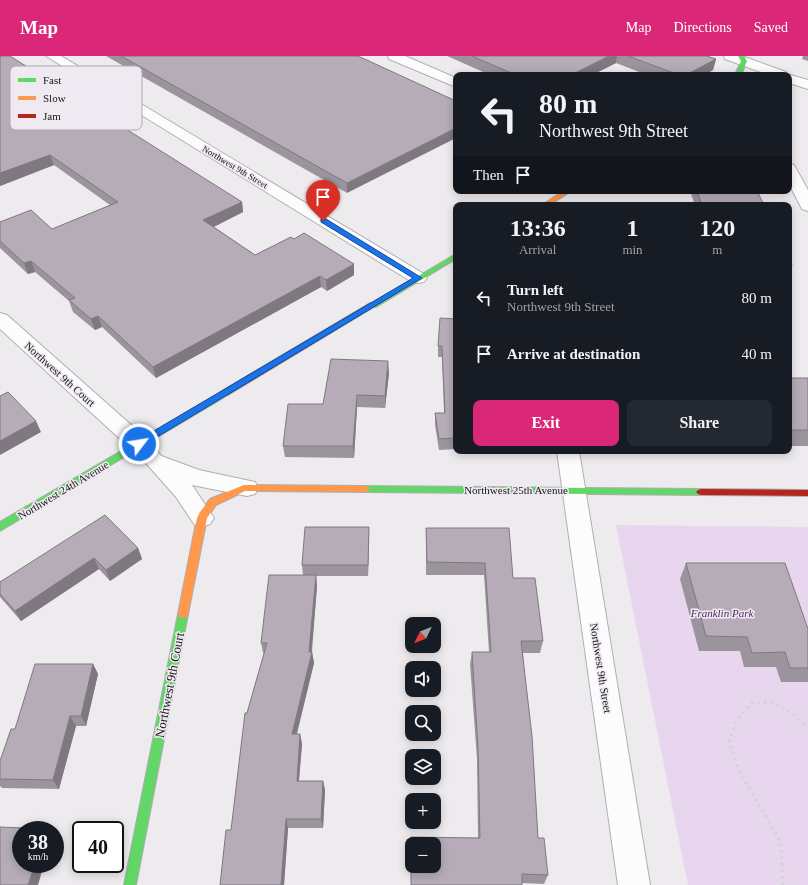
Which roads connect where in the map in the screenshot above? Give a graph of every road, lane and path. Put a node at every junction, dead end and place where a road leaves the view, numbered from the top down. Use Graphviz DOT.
graph roads {
  1 [pos="52,56"];
  2 [pos="394,56"];
  3 [pos="730,56"];
  4 [pos="743,59"];
  5 [pos="68,66"];
  6 [pos="739,72"];
  7 [pos="774,72"];
  8 [pos="792,79"];
  9 [pos="453,83"];
  10 [pos="808,85"];
  11 [pos="142,111"];
  12 [pos="792,174"];
  13 [pos="563,194"];
  14 [pos="550,202"];
  15 [pos="808,206"];
  16 [pos="453,258"];
  17 [pos="418,278"];
  18 [pos="0,319"];
  19 [pos="139,444"];
  20 [pos="568,454"];
  21 [pos="156,462"];
  22 [pos="247,488"];
  23 [pos="573,490"];
  24 [pos="808,493"];
  25 [pos="226,494"];
  26 [pos="202,518"];
  27 [pos="0,527"];
  28 [pos="808,728"];
  29 [pos="130,885"];
  30 [pos="634,885"];
  31 [pos="783,885"];
  1 -- 5 [label="street, Northwest 9th Street"];
  2 -- 9 [label="street"];
  3 -- 4 [label="street"];
  4 -- 6 [label="street"];
  4 -- 7 [label="street"];
  8 -- 10 [label="street"];
  11 -- 17 [label="street, Northwest 9th Street"];
  12 -- 15 [label="street"];
  13 -- 14 [label="street"];
  16 -- 17 [label="street, Northwest 24th Avenue"];
  17 -- 19 [label="street, Northwest 24th Avenue"];
  18 -- 19 [label="street, Northwest 9th Court"];
  19 -- 21 [label="lane"];
  19 -- 27 [label="street, Northwest 24th Avenue"];
  20 -- 23 [label="street, Northwest 9th Street"];
  21 -- 22 [label="street"];
  21 -- 26 [label="street"];
  22 -- 23 [label="street, Northwest 25th Avenue"];
  22 -- 25 [label="street, Northwest 25th Avenue"];
  23 -- 24 [label="street, Northwest 25th Avenue"];
  23 -- 30 [label="street, Northwest 9th Street"];
  25 -- 26 [label="street, Northwest 9th Court"];
  26 -- 29 [label="street, Northwest 9th Court"];
  28 -- 31 [label="path"];
}
